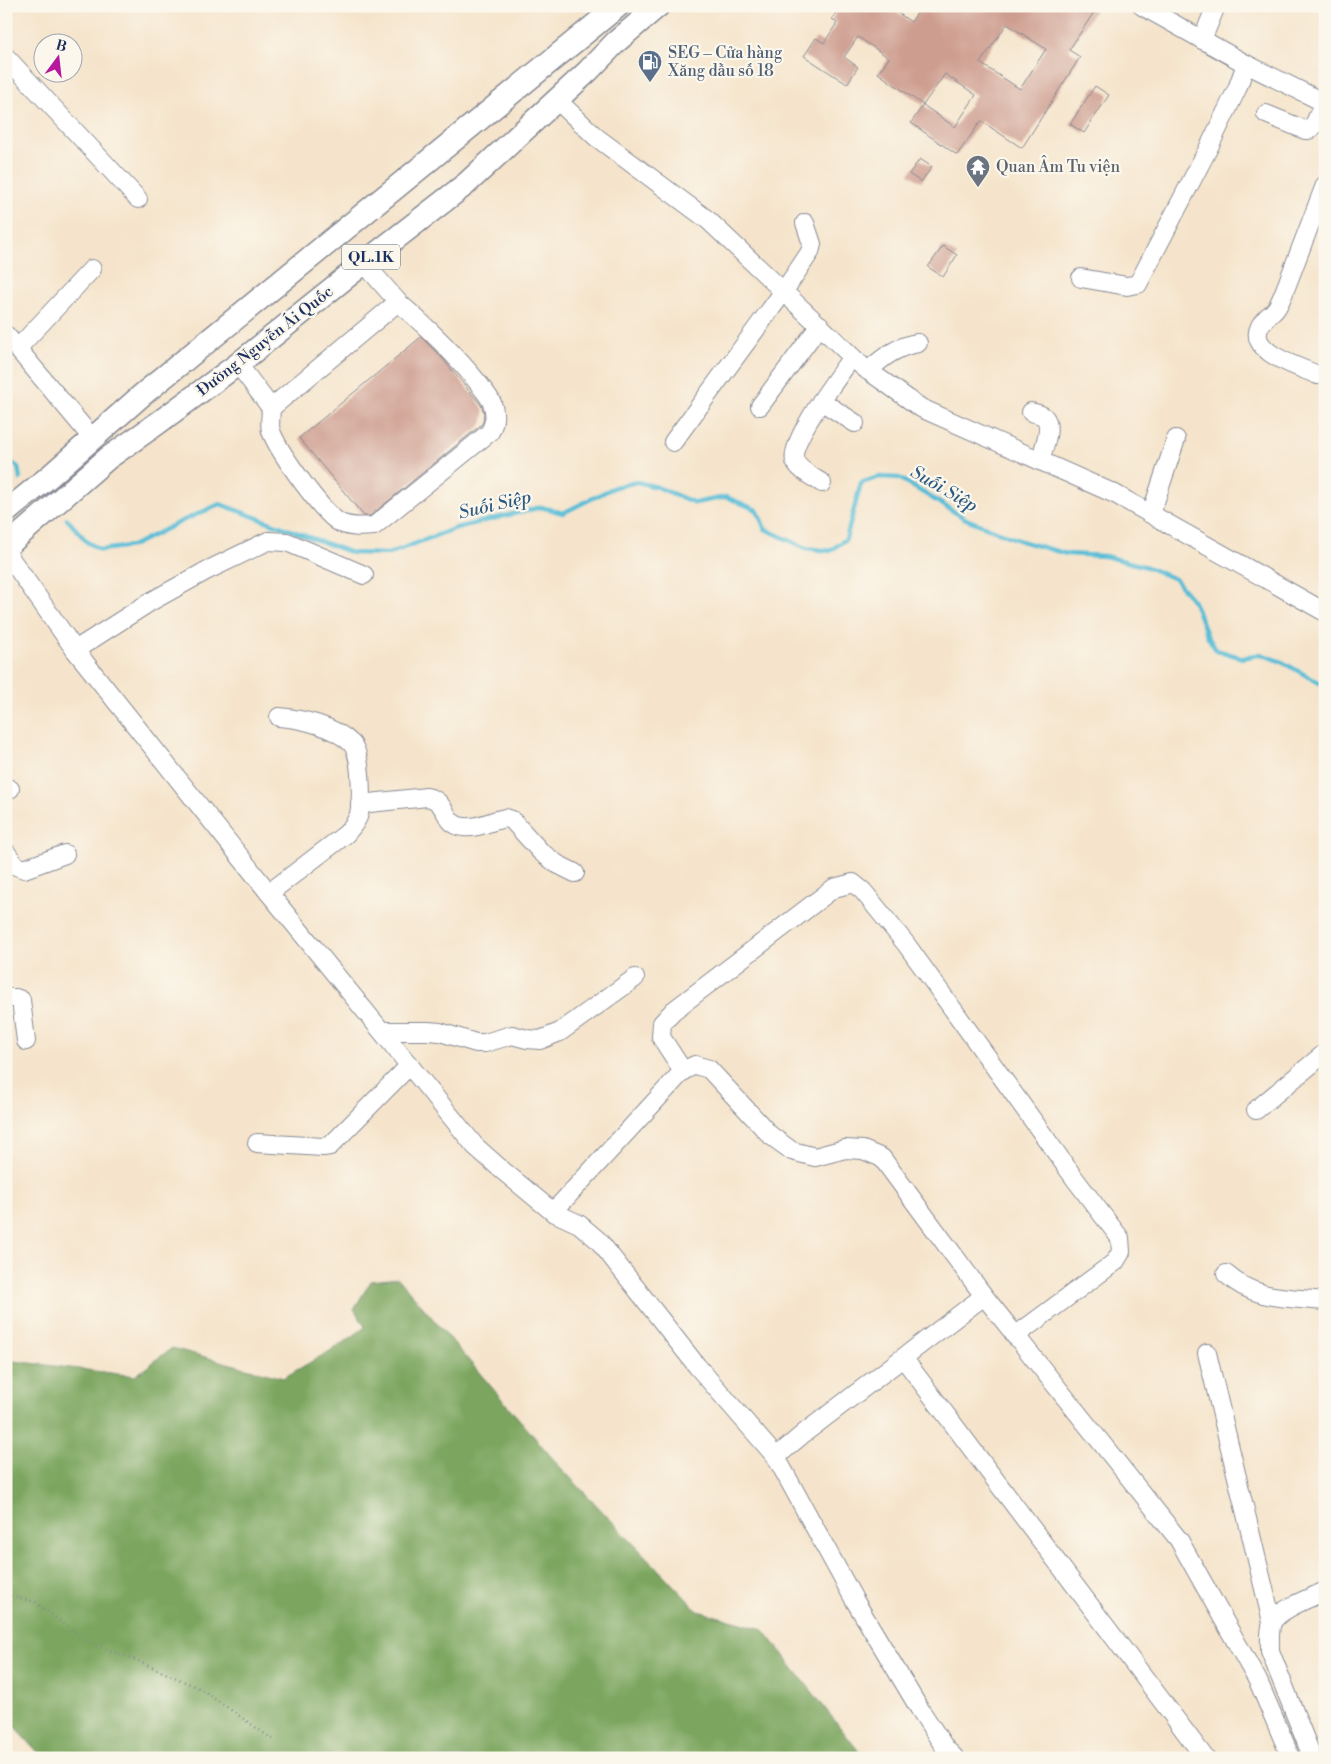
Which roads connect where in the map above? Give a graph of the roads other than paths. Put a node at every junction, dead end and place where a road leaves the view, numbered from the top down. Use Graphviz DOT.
graph roads {
  1 [pos="618,6"];
  2 [pos="658,6"];
  3 [pos="1142,6"];
  4 [pos="1216,6"];
  5 [pos="1159,11"];
  6 [pos="1202,40"];
  7 [pos="6,57"];
  8 [pos="1246,64"];
  9 [pos="557,100"];
  10 [pos="1324,102"];
  11 [pos="1266,114"];
  12 [pos="1325,185"];
  13 [pos="138,199"];
  14 [pos="805,223"];
  15 [pos="364,263"];
  16 [pos="92,268"];
  17 [pos="1081,278"];
  18 [pos="784,291"];
  19 [pos="398,302"];
  20 [pos="820,325"];
  21 [pos="6,335"];
  22 [pos="918,342"];
  23 [pos="18,348"];
  24 [pos="852,357"];
  25 [pos="238,364"];
  26 [pos="868,370"];
  27 [pos="1318,375"];
  28 [pos="821,401"];
  29 [pos="760,406"];
  30 [pos="271,408"];
  31 [pos="1031,412"];
  32 [pos="855,423"];
  33 [pos="93,439"];
  34 [pos="1176,440"];
  35 [pos="673,442"];
  36 [pos="1040,461"];
  37 [pos="822,482"];
  38 [pos="6,512"];
  39 [pos="1151,514"];
  40 [pos="6,546"];
  41 [pos="6,552"];
  42 [pos="364,575"];
  43 [pos="1325,612"];
  44 [pos="75,650"];
  45 [pos="279,717"];
  46 [pos="360,804"];
  47 [pos="6,852"];
  48 [pos="66,854"];
  49 [pos="575,873"];
  50 [pos="269,892"];
  51 [pos="635,978"];
  52 [pos="6,998"];
  53 [pos="382,1031"];
  54 [pos="26,1041"];
  55 [pos="1325,1053"];
  56 [pos="410,1065"];
  57 [pos="683,1071"];
  58 [pos="1256,1110"];
  59 [pos="257,1143"];
  60 [pos="559,1215"];
  61 [pos="1226,1274"];
  62 [pos="984,1296"];
  63 [pos="1325,1301"];
  64 [pos="1016,1336"];
  65 [pos="1207,1353"];
  66 [pos="904,1359"];
  67 [pos="776,1457"];
  68 [pos="1325,1591"];
  69 [pos="1272,1622"];
  70 [pos="955,1758"];
  71 [pos="1205,1758"];
  72 [pos="1290,1758"];
  73 [pos="1310,1758"];
  1 -- 33 [label="main road, QL.1K"];
  2 -- 9 [label="main road, Đường Nguyễn Ái Quốc / QL.1K"];
  3 -- 5 [label="street"];
  4 -- 6 [label="street"];
  5 -- 6 [label="street"];
  6 -- 8 [label="street"];
  7 -- 13 [label="street"];
  8 -- 10 [label="street"];
  8 -- 17 [label="street"];
  9 -- 15 [label="main road, Đường Nguyễn Ái Quốc / QL.1K"];
  9 -- 18 [label="street"];
  10 -- 11 [label="street"];
  12 -- 27 [label="street"];
  14 -- 18 [label="street"];
  15 -- 19 [label="street"];
  15 -- 25 [label="main road, Đường Nguyễn Ái Quốc / QL.1K"];
  16 -- 23 [label="street"];
  18 -- 20 [label="street"];
  18 -- 35 [label="street"];
  19 -- 30 [label="street"];
  19 -- 30 [label="street"];
  20 -- 24 [label="street"];
  20 -- 29 [label="street"];
  21 -- 23 [label="street"];
  22 -- 26 [label="street"];
  23 -- 33 [label="street"];
  24 -- 26 [label="street"];
  24 -- 28 [label="street"];
  25 -- 30 [label="street"];
  25 -- 40 [label="main road, Đường Nguyễn Ái Quốc / QL.1K"];
  26 -- 36 [label="street"];
  28 -- 32 [label="street"];
  28 -- 37 [label="street"];
  31 -- 36 [label="street"];
  33 -- 38 [label="main road, QL.1K"];
  34 -- 39 [label="street"];
  36 -- 39 [label="street"];
  39 -- 43 [label="street"];
  41 -- 44 [label="street"];
  42 -- 44 [label="street"];
  44 -- 50 [label="street"];
  45 -- 46 [label="street"];
  46 -- 49 [label="street"];
  46 -- 50 [label="street"];
  47 -- 48 [label="street"];
  50 -- 53 [label="street"];
  51 -- 53 [label="street"];
  52 -- 54 [label="street"];
  53 -- 56 [label="street"];
  55 -- 58 [label="street"];
  56 -- 59 [label="street"];
  56 -- 60 [label="street"];
  57 -- 60 [label="street"];
  57 -- 62 [label="street"];
  57 -- 64 [label="street"];
  60 -- 67 [label="street"];
  61 -- 63 [label="street"];
  62 -- 64 [label="street"];
  62 -- 66 [label="street"];
  64 -- 72 [label="street"];
  65 -- 69 [label="street"];
  66 -- 67 [label="street"];
  66 -- 71 [label="street"];
  67 -- 70 [label="street"];
  68 -- 69 [label="street"];
  69 -- 73 [label="street"];
}
